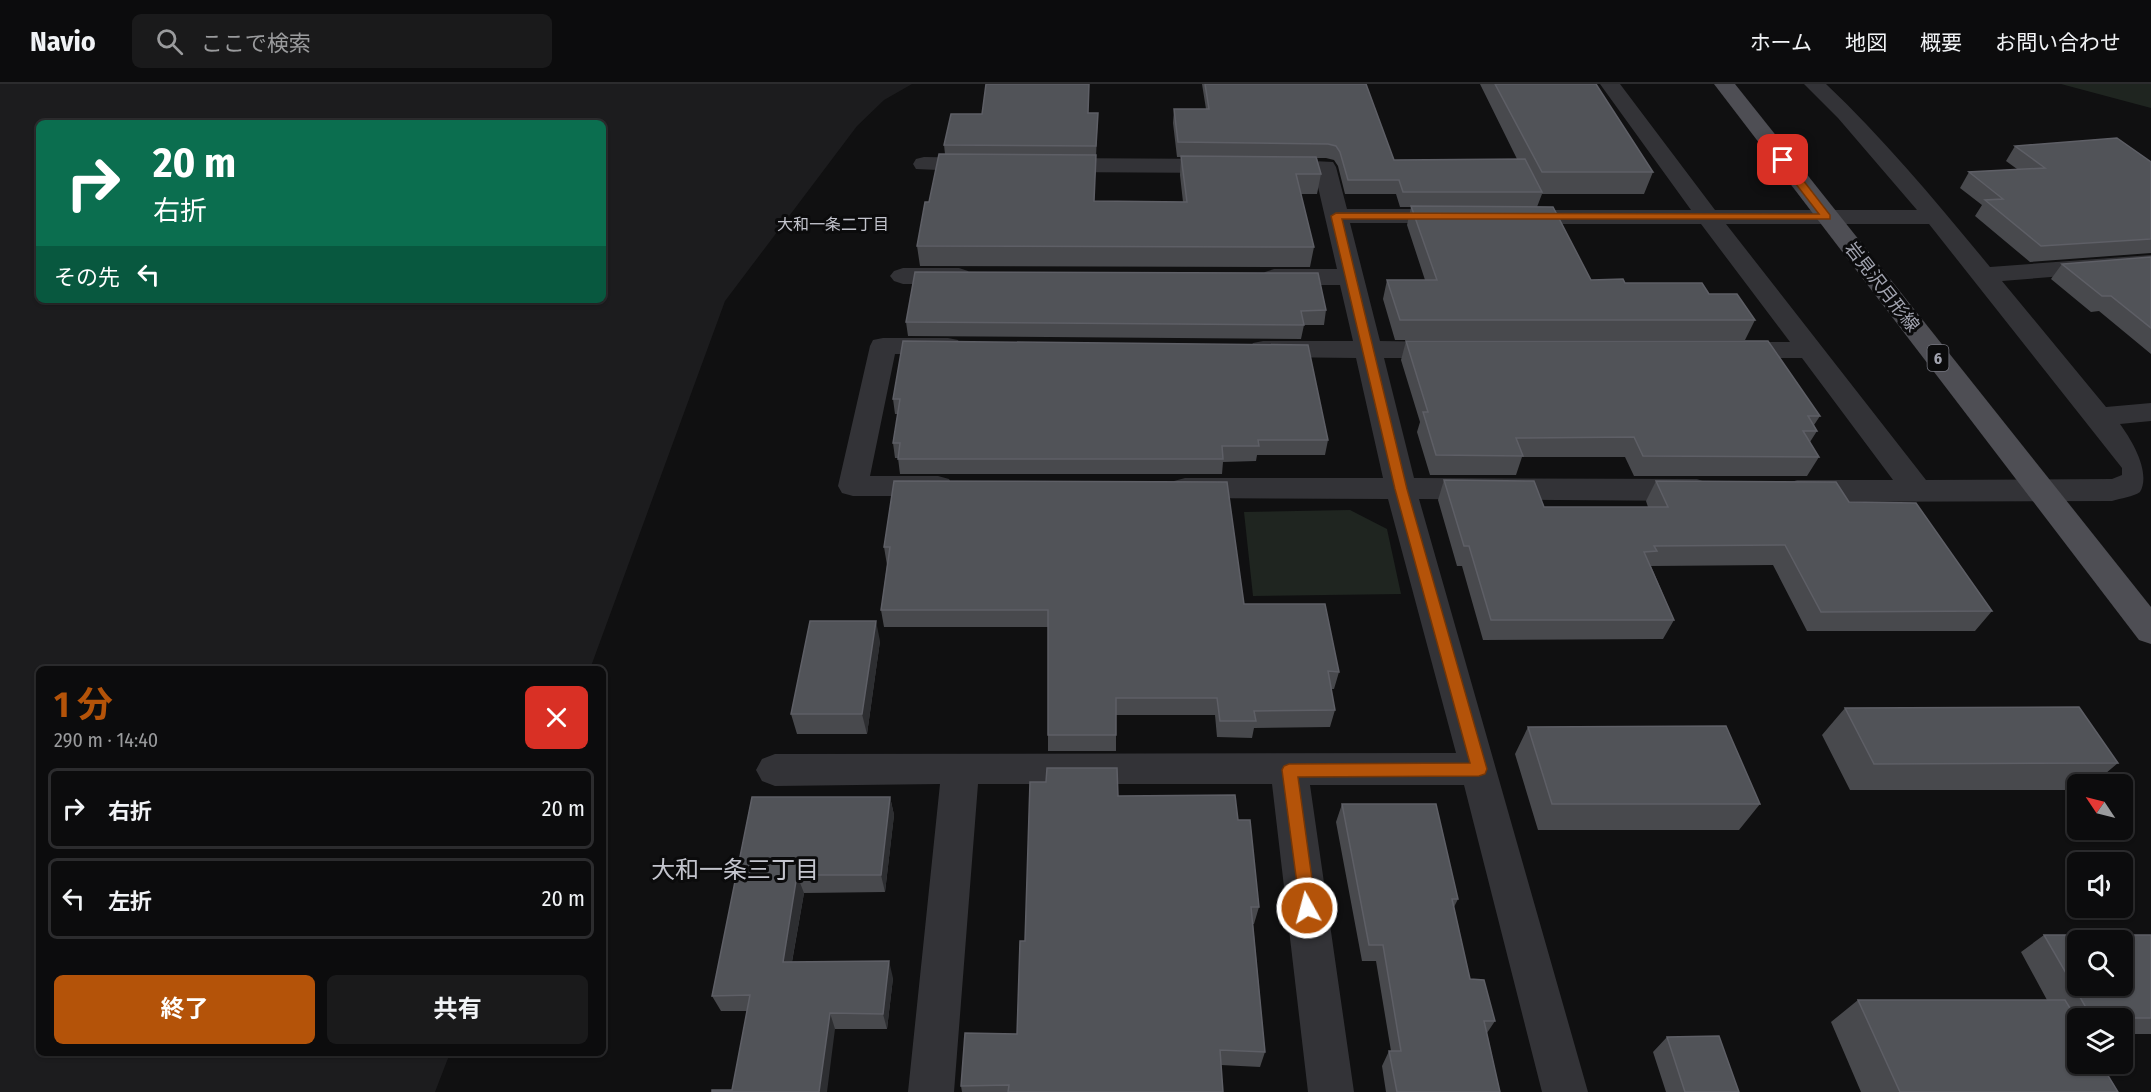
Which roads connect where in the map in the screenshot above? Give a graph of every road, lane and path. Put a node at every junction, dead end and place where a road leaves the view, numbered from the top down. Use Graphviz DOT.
graph roads {
  1 [pos="1610,84"];
  2 [pos="1724,84"];
  3 [pos="1814,84"];
  4 [pos="924,164"];
  5 [pos="1336,216"];
  6 [pos="1827,217"];
  7 [pos="1936,217"];
  8 [pos="1709,218"];
  9 [pos="2151,262"];
  10 [pos="1983,275"];
  11 [pos="903,276"];
  12 [pos="986,276"];
  13 [pos="1256,277"];
  14 [pos="1351,277"];
  15 [pos="978,347"];
  16 [pos="1238,349"];
  17 [pos="1368,350"];
  18 [pos="1476,350"];
  19 [pos="1702,350"];
  20 [pos="1810,350"];
  21 [pos="2151,412"];
  22 [pos="2099,417"];
  23 [pos="960,486"];
  24 [pos="1163,488"];
  25 [pos="1401,489"];
  26 [pos="1718,490"];
  27 [pos="1777,491"];
  28 [pos="1918,491"];
  29 [pos="2042,491"];
  30 [pos="2151,632"];
  31 [pos="960,768"];
  32 [pos="1479,769"];
  33 [pos="775,770"];
  34 [pos="1289,770"];
  35 [pos="931,1092"];
  36 [pos="1331,1092"];
  37 [pos="1564,1092"];
  1 -- 8 [label="street"];
  2 -- 6 [label="main road, 岩見沢月形線 / 6"];
  3 -- 7 [label="street"];
  4 -- 5 [label="street"];
  5 -- 8 [label="street"];
  5 -- 14 [label="street"];
  6 -- 7 [label="street"];
  6 -- 8 [label="street"];
  6 -- 29 [label="main road, 岩見沢月形線 / 6"];
  7 -- 10 [label="street"];
  8 -- 20 [label="street"];
  9 -- 10 [label="street"];
  10 -- 22 [label="street"];
  11 -- 12 [label="street"];
  13 -- 14 [label="street"];
  14 -- 17 [label="street"];
  15 -- 23 [label="street"];
  16 -- 17 [label="street"];
  17 -- 18 [label="street"];
  17 -- 25 [label="street"];
  19 -- 20 [label="street"];
  20 -- 28 [label="street"];
  21 -- 22 [label="street"];
  22 -- 29 [label="street"];
  24 -- 25 [label="street"];
  25 -- 26 [label="street"];
  25 -- 32 [label="street"];
  27 -- 28 [label="street"];
  28 -- 29 [label="street"];
  29 -- 30 [label="main road, 岩見沢月形線 / 6"];
  31 -- 33 [label="street"];
  31 -- 34 [label="street"];
  31 -- 35 [label="street"];
  32 -- 34 [label="street"];
  32 -- 37 [label="street"];
  34 -- 36 [label="street"];
}
